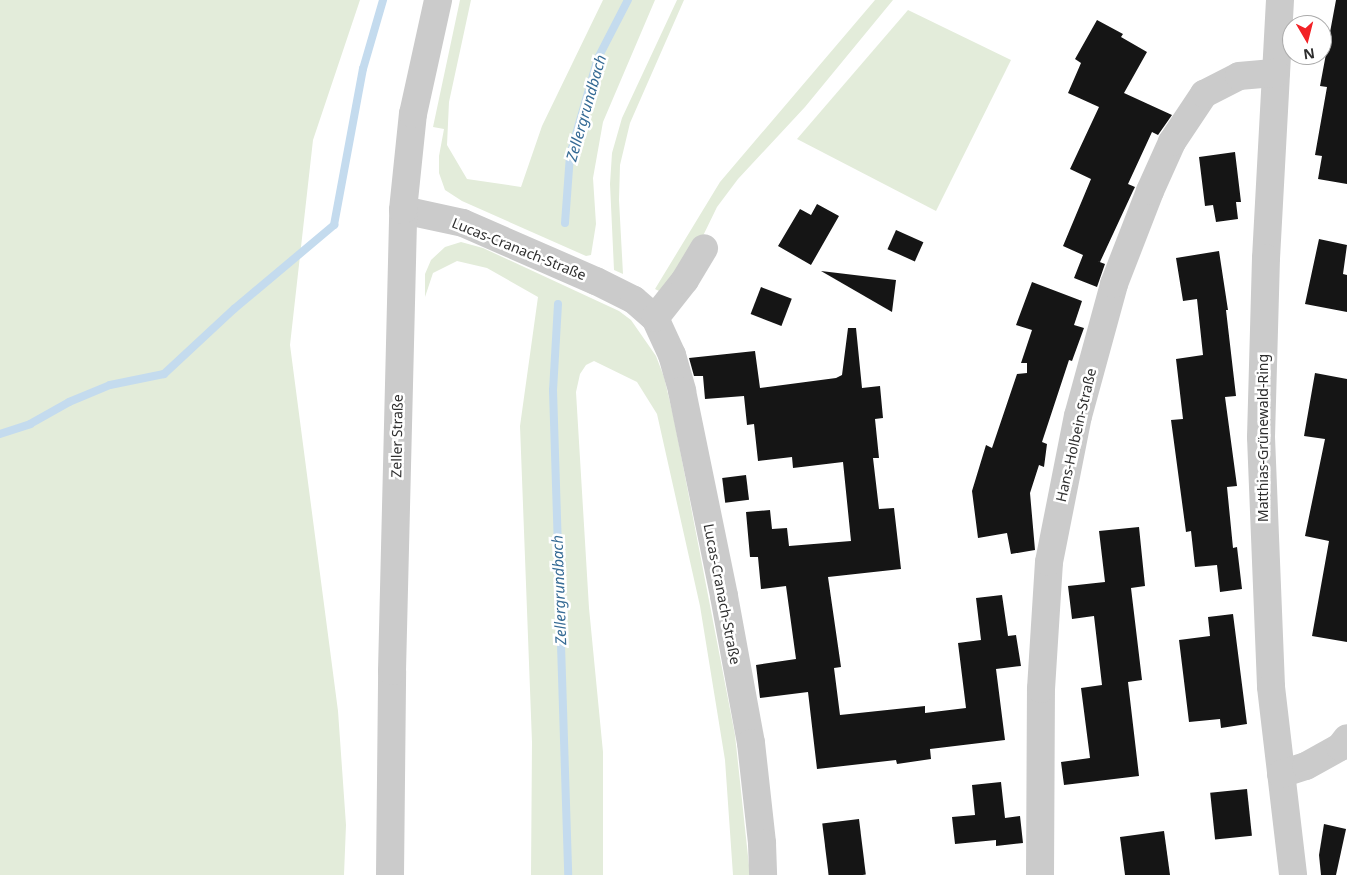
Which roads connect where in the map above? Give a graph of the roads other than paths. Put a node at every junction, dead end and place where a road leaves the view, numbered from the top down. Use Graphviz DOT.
graph roads {
  1 [pos="438,0"];
  2 [pos="1280,0"];
  3 [pos="1276,73"];
  4 [pos="403,210"];
  5 [pos="704,248"];
  6 [pos="655,318"];
  7 [pos="1347,738"];
  8 [pos="1281,774"];
  9 [pos="390,875"];
  10 [pos="763,875"];
  11 [pos="1040,875"];
  12 [pos="1293,875"];
  1 -- 4 [label="street, Zeller Straße"];
  2 -- 3 [label="street, Matthias-Grünewald-Ring"];
  3 -- 8 [label="street, Matthias-Grünewald-Ring"];
  3 -- 11 [label="street, Hans-Holbein-Straße"];
  4 -- 6 [label="street, Lucas-Cranach-Straße"];
  4 -- 9 [label="street, Zeller Straße"];
  5 -- 6 [label="street"];
  6 -- 10 [label="street, Lucas-Cranach-Straße"];
  7 -- 8 [label="street"];
  8 -- 12 [label="street, Matthias-Grünewald-Ring"];
}
